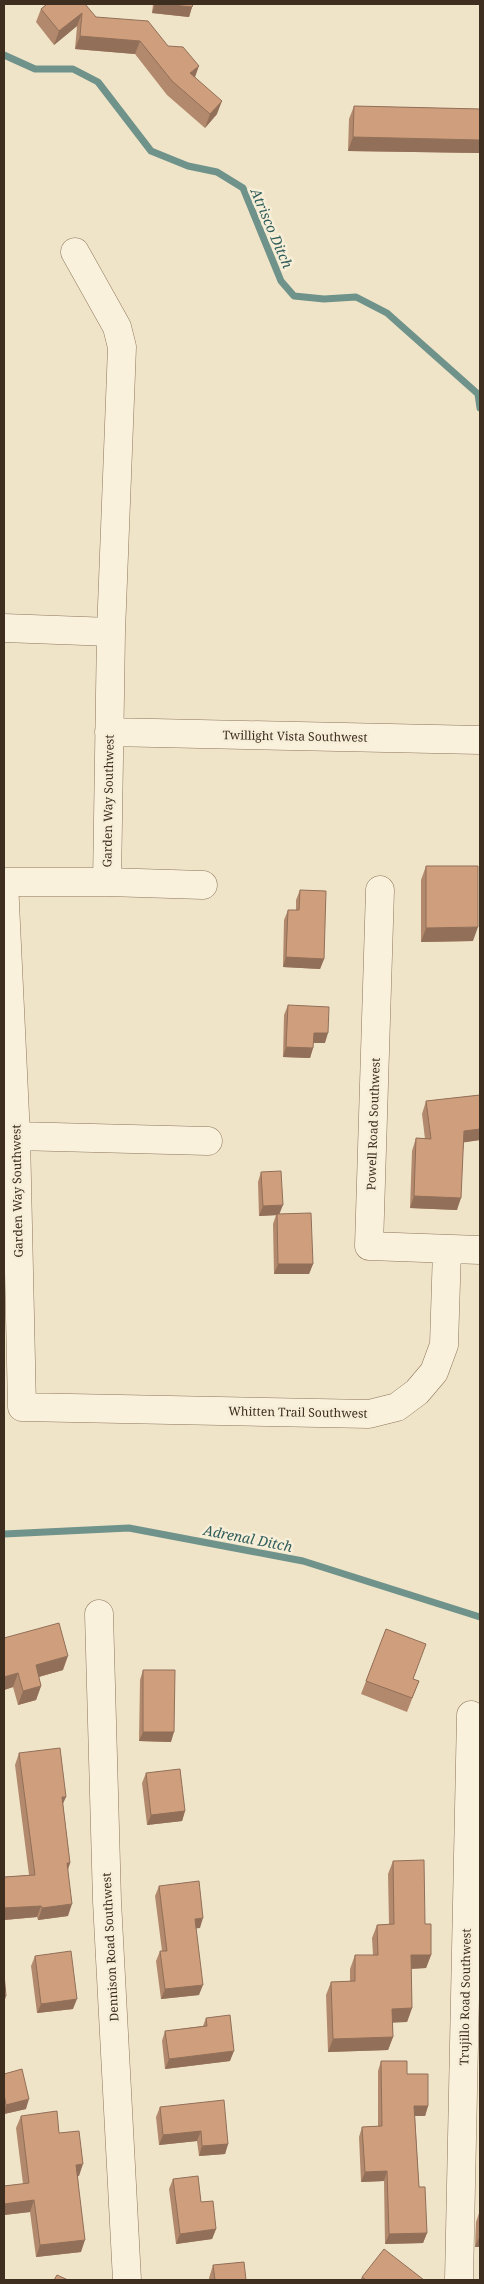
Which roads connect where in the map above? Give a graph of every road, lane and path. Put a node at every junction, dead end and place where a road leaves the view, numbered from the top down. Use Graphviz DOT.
graph roads {
  1 [pos="75,252"];
  2 [pos="4,628"];
  3 [pos="111,632"];
  4 [pos="109,732"];
  5 [pos="480,740"];
  6 [pos="107,882"];
  7 [pos="203,885"];
  8 [pos="380,890"];
  9 [pos="16,1136"];
  10 [pos="208,1141"];
  11 [pos="447,1250"];
  12 [pos="480,1250"];
  13 [pos="22,1407"];
  14 [pos="99,1614"];
  15 [pos="471,1715"];
  16 [pos="127,2280"];
  17 [pos="459,2280"];
  1 -- 3 [label="street, Garden Way Southwest"];
  2 -- 3 [label="street"];
  3 -- 4 [label="street, Garden Way Southwest"];
  4 -- 5 [label="street, Twillight Vista Southwest"];
  4 -- 6 [label="street, Garden Way Southwest"];
  6 -- 7 [label="street"];
  6 -- 9 [label="street, Garden Way Southwest"];
  8 -- 11 [label="street, Powell Road Southwest"];
  9 -- 10 [label="street"];
  9 -- 13 [label="street, Garden Way Southwest"];
  11 -- 12 [label="street, Powell Road Southwest"];
  11 -- 13 [label="street, Whitten Trail Southwest"];
  14 -- 16 [label="street, Dennison Road Southwest"];
  15 -- 17 [label="street, Trujillo Road Southwest"];
}
